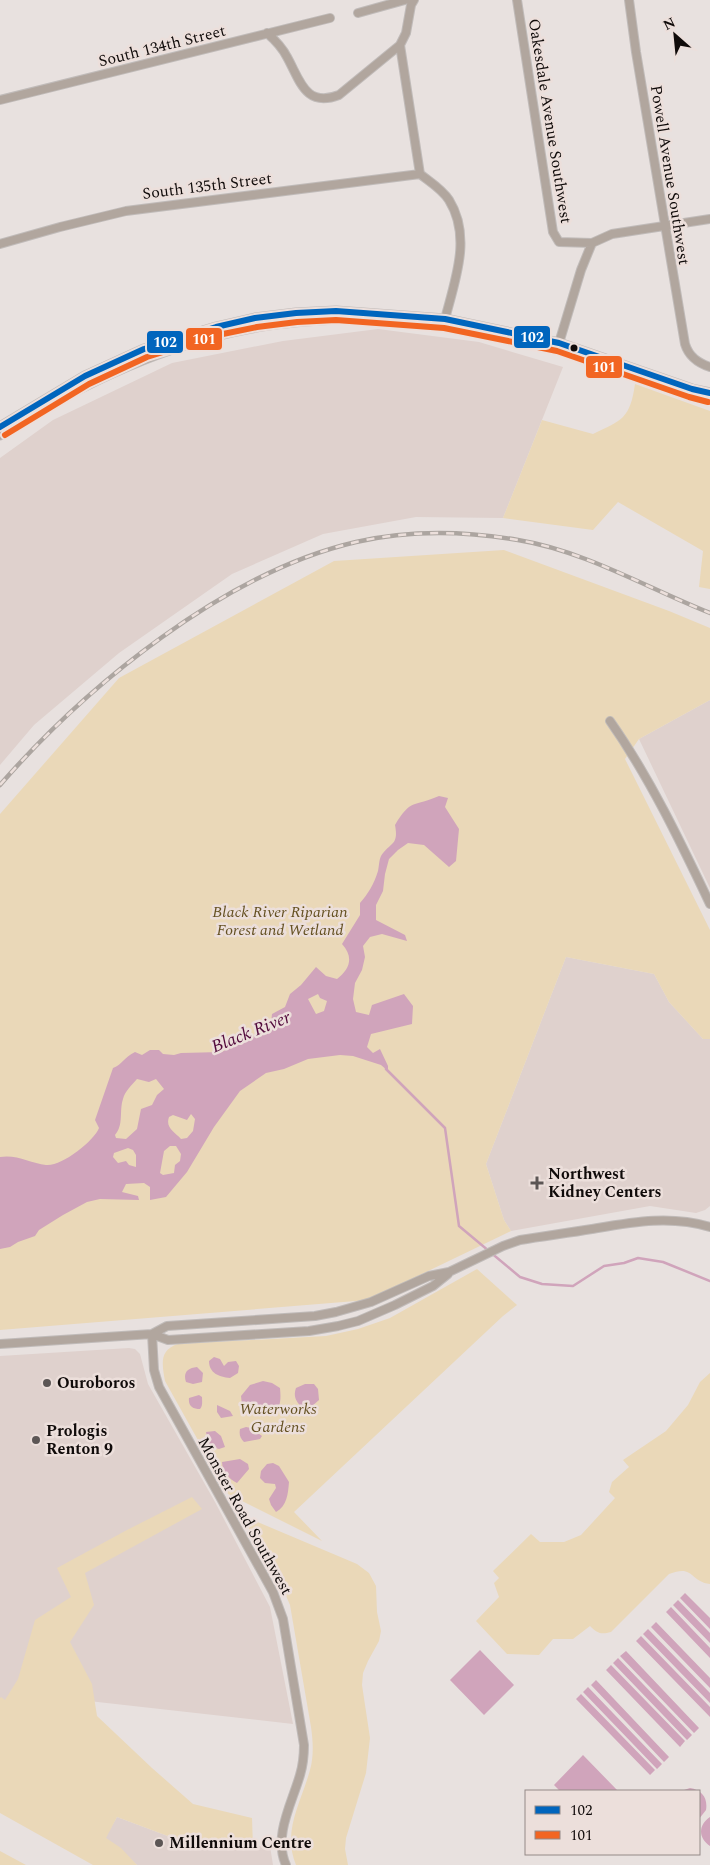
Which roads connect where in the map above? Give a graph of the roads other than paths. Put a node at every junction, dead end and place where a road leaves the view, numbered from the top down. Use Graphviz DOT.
graph roads {
  1 [pos="405,0"];
  2 [pos="414,0"];
  3 [pos="517,0"];
  4 [pos="629,0"];
  5 [pos="358,13"];
  6 [pos="330,18"];
  7 [pos="267,33"];
  8 [pos="400,45"];
  9 [pos="0,100"];
  10 [pos="420,174"];
  11 [pos="710,219"];
  12 [pos="665,226"];
  13 [pos="592,243"];
  14 [pos="0,244"];
  15 [pos="371,315"];
  16 [pos="445,318"];
  17 [pos="560,343"];
  18 [pos="710,367"];
  19 [pos="710,393"];
  20 [pos="0,427"];
  21 [pos="0,435"];
  22 [pos="610,721"];
  23 [pos="710,904"];
  24 [pos="710,1228"];
  25 [pos="449,1272"];
  26 [pos="152,1334"];
  27 [pos="0,1344"];
  28 [pos="286,1865"];
  1 -- 5 [label="street"];
  2 -- 8 [label="street"];
  3 -- 13 [label="street, Oakesdale Avenue Southwest"];
  4 -- 12 [label="street, Powell Avenue Southwest"];
  6 -- 7 [label="street, South 134th Street"];
  7 -- 8 [label="street"];
  7 -- 9 [label="street, South 134th Street"];
  8 -- 10 [label="street"];
  10 -- 14 [label="street, South 135th Street"];
  10 -- 16 [label="street"];
  11 -- 12 [label="street"];
  12 -- 13 [label="street"];
  12 -- 18 [label="street, Powell Avenue Southwest"];
  13 -- 17 [label="street"];
  15 -- 16 [label="main road"];
  15 -- 20 [label="main road"];
  15 -- 21 [label="main road"];
  16 -- 17 [label="main road"];
  17 -- 19 [label="main road"];
  22 -- 23 [label="street"];
  24 -- 25 [label="street"];
  25 -- 26 [label="street"];
  25 -- 26 [label="street"];
  26 -- 27 [label="street"];
  26 -- 28 [label="street, Monster Road Southwest"];
}
